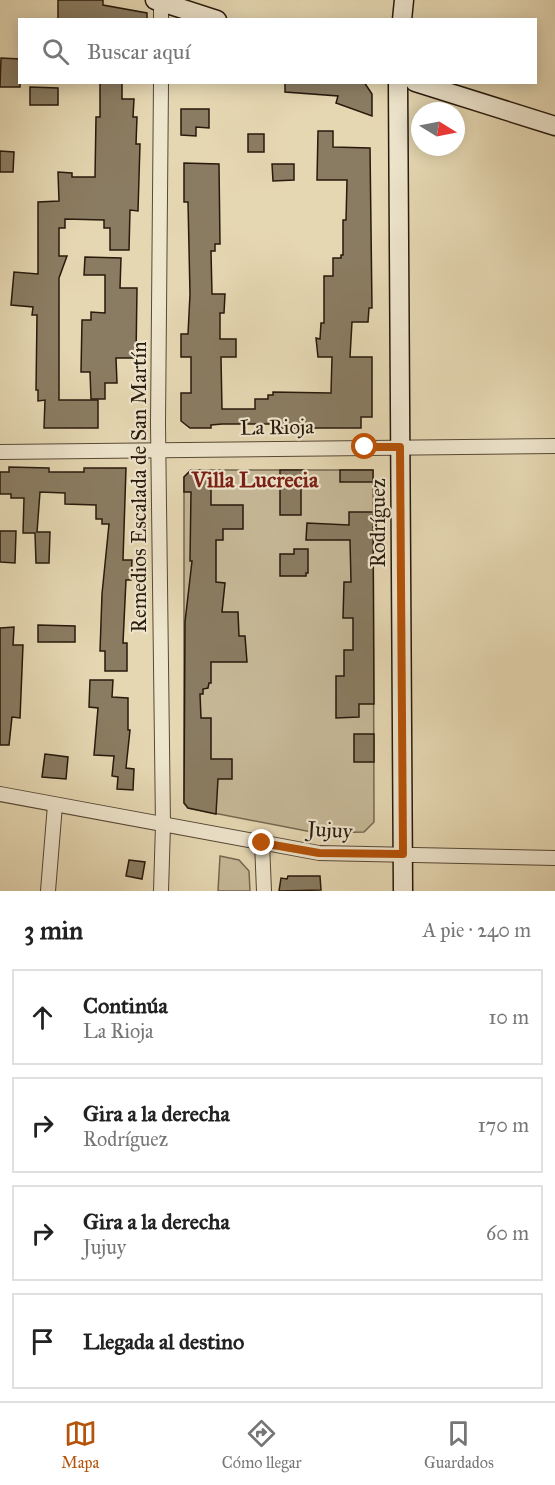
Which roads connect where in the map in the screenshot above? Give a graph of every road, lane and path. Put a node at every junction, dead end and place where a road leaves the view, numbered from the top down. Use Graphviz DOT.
graph roads {
  1 [pos="404,0"];
  2 [pos="159,7"];
  3 [pos="208,18"];
  4 [pos="402,18"];
  5 [pos="161,84"];
  6 [pos="398,84"];
  7 [pos="421,84"];
  8 [pos="555,126"];
  9 [pos="555,446"];
  10 [pos="400,447"];
  11 [pos="159,450"];
  12 [pos="0,452"];
  13 [pos="0,794"];
  14 [pos="55,805"];
  15 [pos="163,825"];
  16 [pos="262,843"];
  17 [pos="403,854"];
  18 [pos="555,858"];
  19 [pos="48,891"];
  20 [pos="161,891"];
  21 [pos="264,891"];
  22 [pos="403,891"];
  1 -- 4 [label="main road"];
  2 -- 3 [label="main road"];
  5 -- 11 [label="street, Remedios Escalada de San Martín"];
  6 -- 10 [label="main road, Rodríguez"];
  7 -- 8 [label="main road"];
  9 -- 10 [label="street, La Rioja"];
  10 -- 11 [label="street, La Rioja"];
  10 -- 17 [label="main road, Rodríguez"];
  11 -- 12 [label="street, La Rioja"];
  11 -- 15 [label="street, Remedios Escalada de San Martín"];
  13 -- 14 [label="street, Jujuy"];
  14 -- 15 [label="street, Jujuy"];
  14 -- 19 [label="street"];
  15 -- 16 [label="street, Jujuy"];
  15 -- 20 [label="street, Remedios Escalada de San Martín"];
  16 -- 17 [label="street, Jujuy"];
  16 -- 21 [label="street"];
  17 -- 18 [label="street, Jujuy"];
  17 -- 22 [label="main road, Rodríguez"];
}
